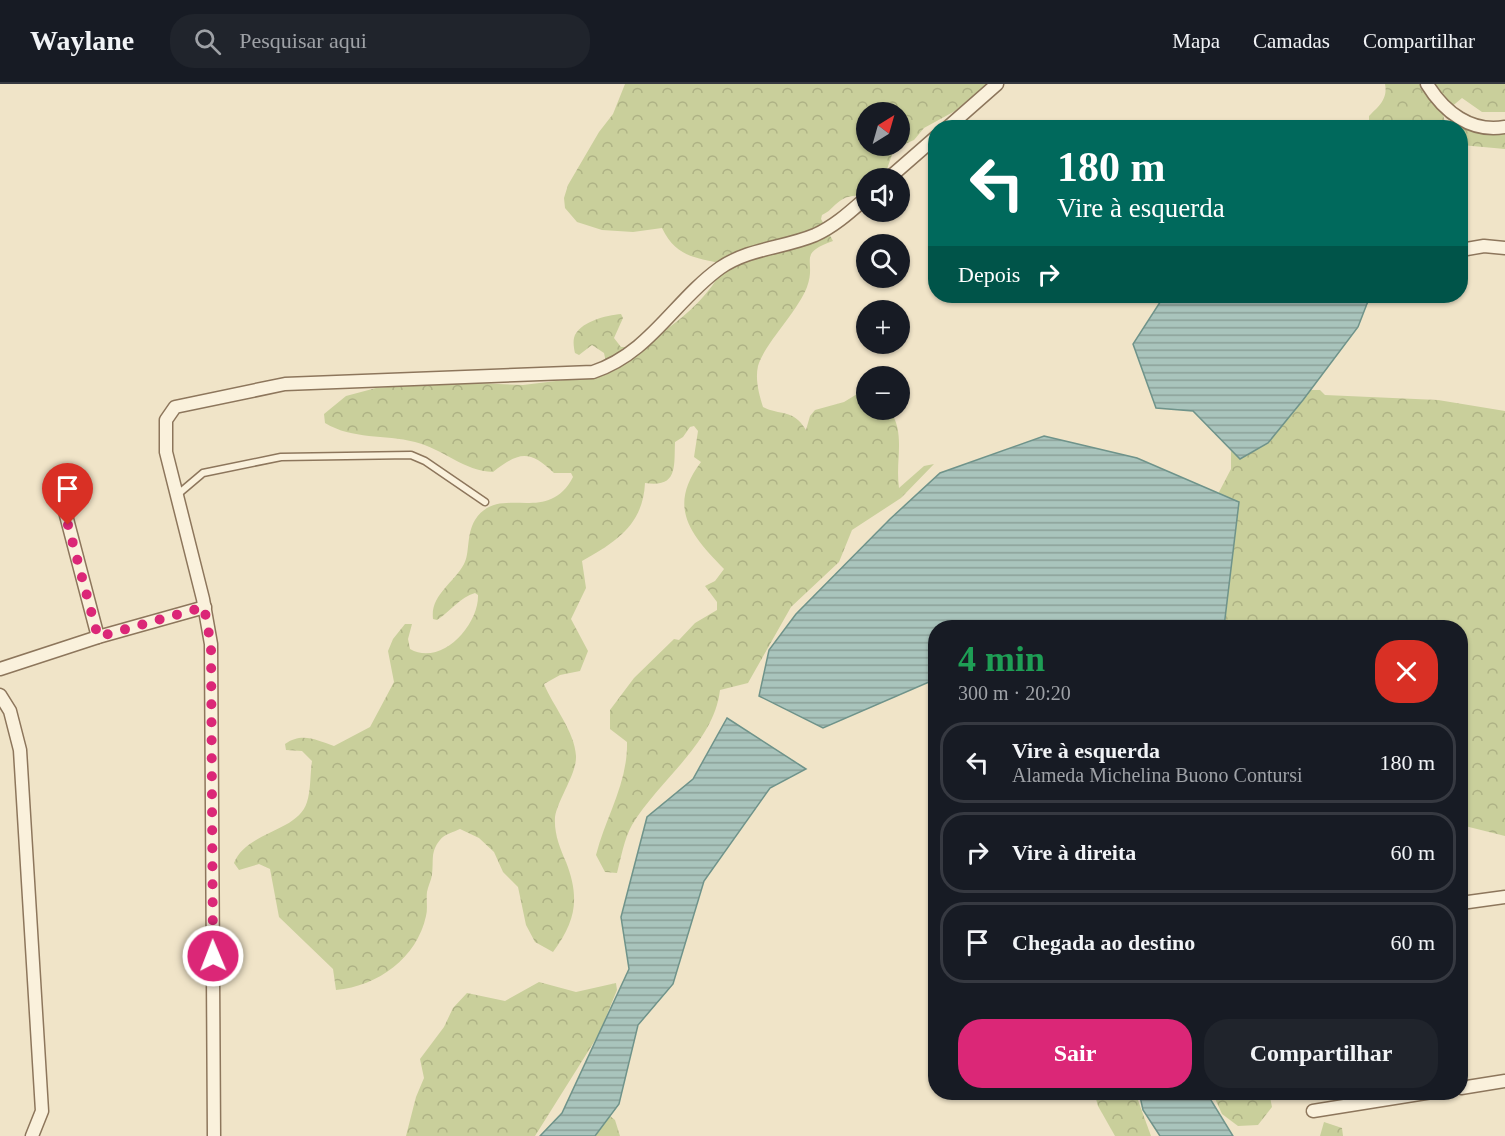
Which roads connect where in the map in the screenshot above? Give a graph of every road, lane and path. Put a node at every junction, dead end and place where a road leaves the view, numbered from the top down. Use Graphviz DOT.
graph roads {
  1 [pos="997,84"];
  2 [pos="1427,84"];
  3 [pos="956,120"];
  4 [pos="1463,120"];
  5 [pos="1468,123"];
  6 [pos="1505,127"];
  7 [pos="928,144"];
  8 [pos="900,168"];
  9 [pos="856,206"];
  10 [pos="1505,248"];
  11 [pos="1468,249"];
  12 [pos="57,481"];
  13 [pos="177,496"];
  14 [pos="485,502"];
  15 [pos="204,607"];
  16 [pos="98,637"];
  17 [pos="0,669"];
  18 [pos="0,695"];
  19 [pos="1505,897"];
  20 [pos="1468,902"];
  21 [pos="1505,1081"];
  22 [pos="1468,1087"];
  23 [pos="1382,1100"];
  24 [pos="1313,1111"];
  25 [pos="32,1136"];
  26 [pos="213,1136"];
  1 -- 3 [label="street"];
  2 -- 4 [label="street"];
  5 -- 6 [label="street"];
  7 -- 8 [label="street"];
  9 -- 13 [label="street"];
  10 -- 11 [label="street"];
  12 -- 16 [label="street"];
  13 -- 14 [label="lane"];
  13 -- 15 [label="street"];
  15 -- 16 [label="street"];
  15 -- 26 [label="street"];
  16 -- 17 [label="street"];
  18 -- 25 [label="street"];
  19 -- 20 [label="street"];
  21 -- 22 [label="street"];
  23 -- 24 [label="street"];
}
